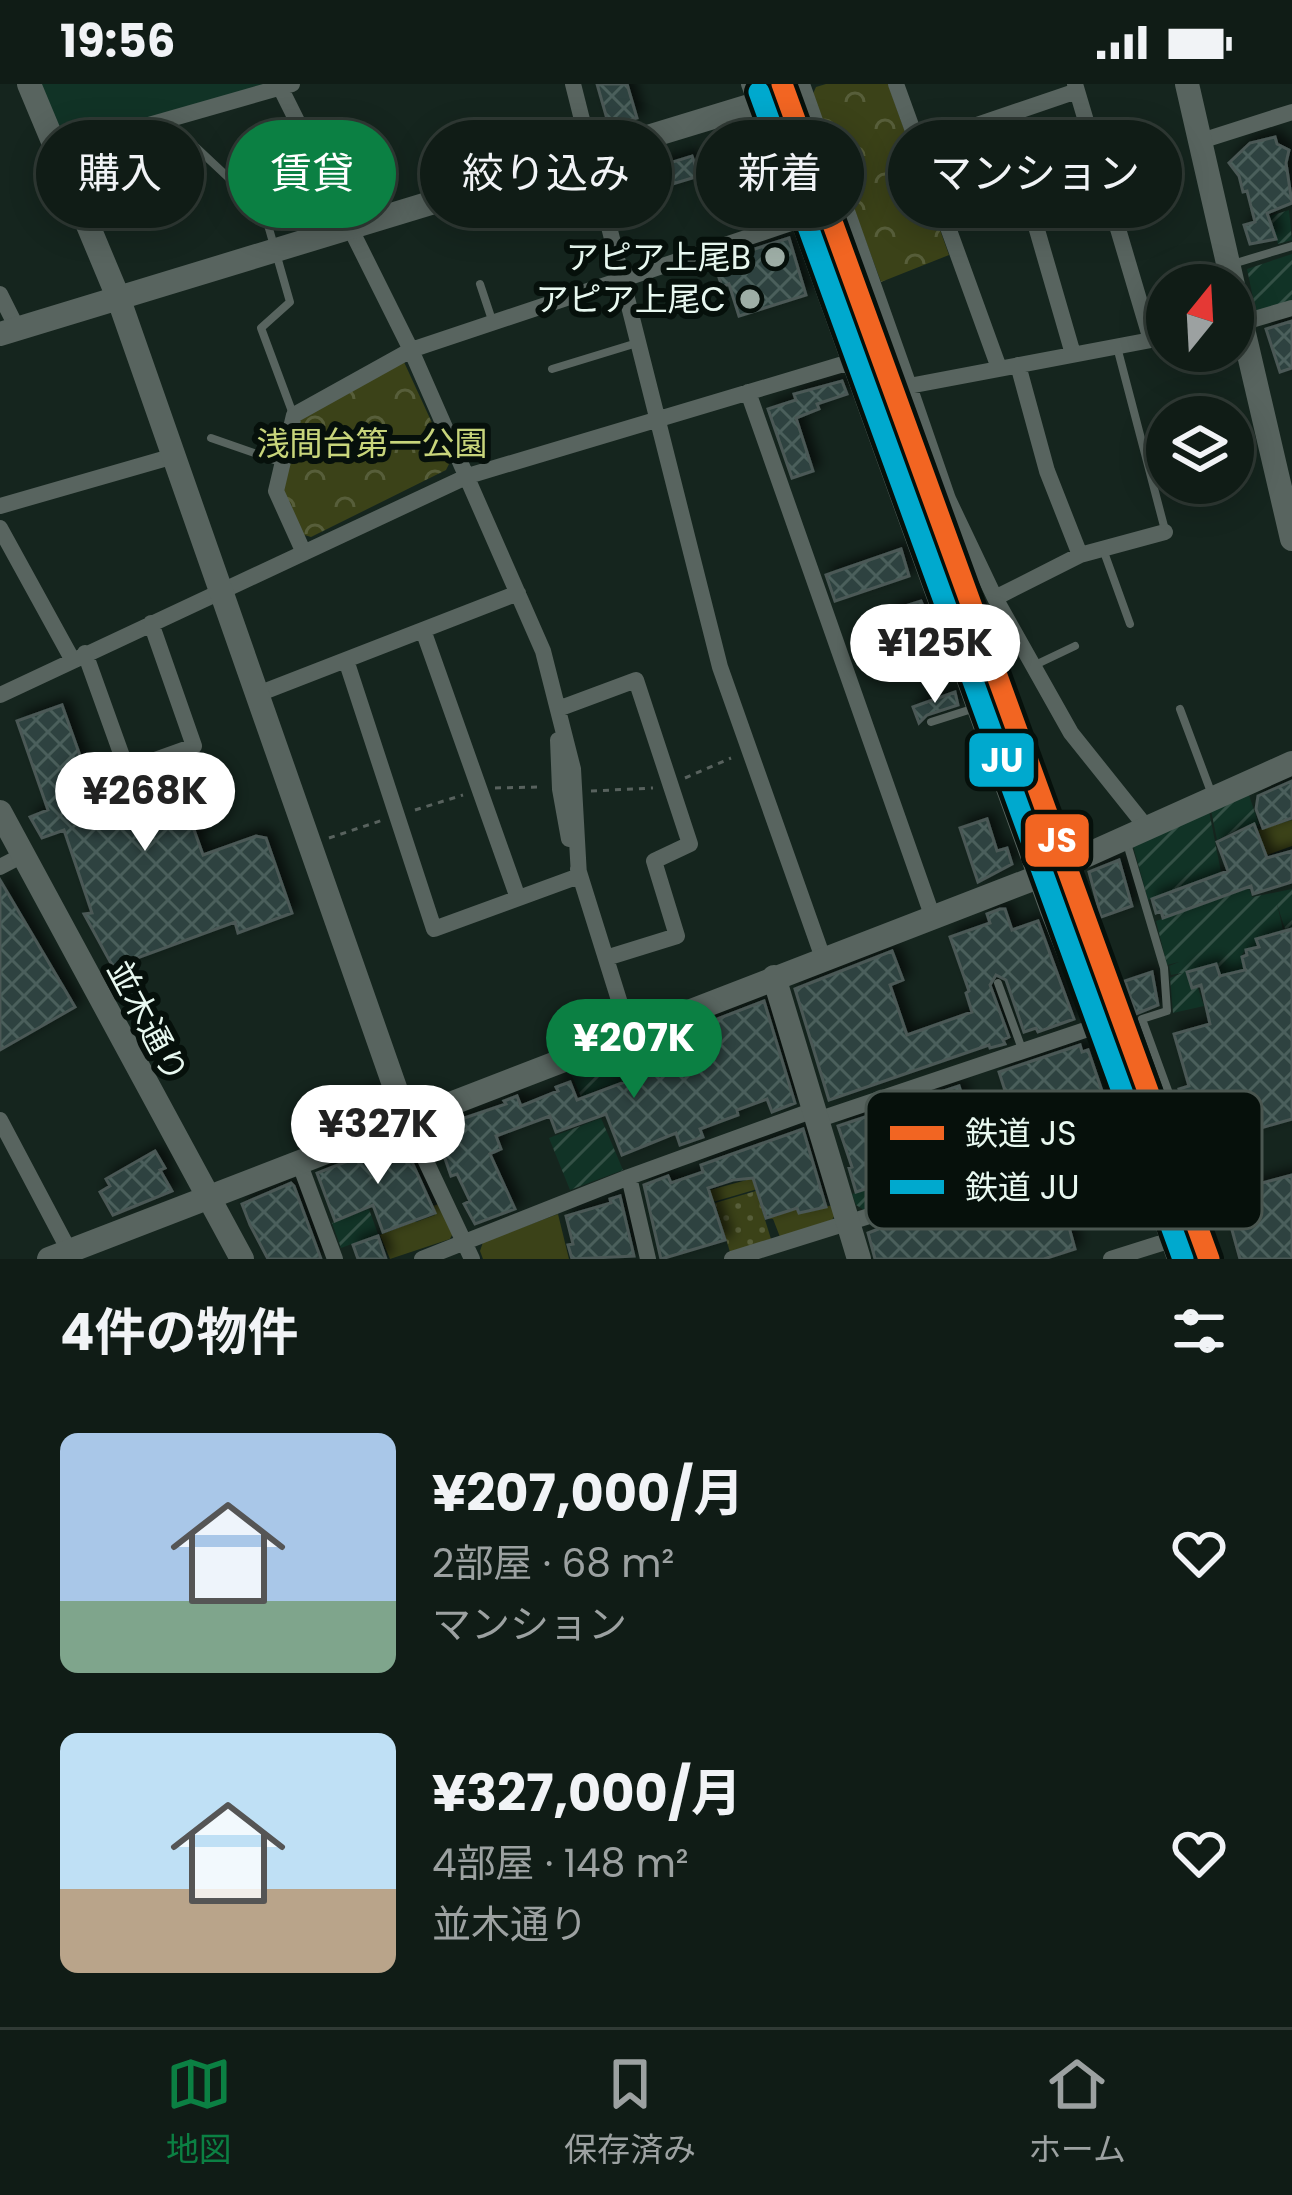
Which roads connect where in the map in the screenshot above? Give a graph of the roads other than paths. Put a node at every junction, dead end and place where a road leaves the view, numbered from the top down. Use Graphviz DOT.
graph roads {
  1 [pos="29,84"];
  2 [pos="573,84"];
  3 [pos="804,84"];
  4 [pos="896,84"];
  5 [pos="1187,84"];
  6 [pos="286,86"];
  7 [pos="1076,87"];
  8 [pos="752,94"];
  9 [pos="1292,112"];
  10 [pos="1004,116"];
  11 [pos="45,120"];
  12 [pos="167,120"];
  13 [pos="301,120"];
  14 [pos="581,120"];
  15 [pos="909,120"];
  16 [pos="992,120"];
  17 [pos="1005,120"];
  18 [pos="672,122"];
  19 [pos="1202,142"];
  20 [pos="204,155"];
  21 [pos="90,228"];
  22 [pos="348,228"];
  23 [pos="610,228"];
  24 [pos="776,228"];
  25 [pos="799,228"];
  26 [pos="949,228"];
  27 [pos="1035,228"];
  28 [pos="1292,247"];
  29 [pos="276,250"];
  30 [pos="1228,264"];
  31 [pos="1254,267"];
  32 [pos="624,281"];
  33 [pos="480,284"];
  34 [pos="0,293"];
  35 [pos="118,297"];
  36 [pos="1146,299"];
  37 [pos="1292,308"];
  38 [pos="1254,319"];
  39 [pos="493,323"];
  40 [pos="9,331"];
  41 [pos="1146,340"];
  42 [pos="640,343"];
  43 [pos="1117,346"];
  44 [pos="411,350"];
  45 [pos="1072,354"];
  46 [pos="850,362"];
  47 [pos="1008,366"];
  48 [pos="552,369"];
  49 [pos="1251,372"];
  50 [pos="909,386"];
  51 [pos="748,392"];
  52 [pos="294,415"];
  53 [pos="659,418"];
  54 [pos="211,439"];
  55 [pos="174,456"];
  56 [pos="283,463"];
  57 [pos="468,476"];
  58 [pos="1288,504"];
  59 [pos="0,506"];
  60 [pos="0,528"];
  61 [pos="1165,532"];
  62 [pos="1292,538"];
  63 [pos="1103,549"];
  64 [pos="304,553"];
  65 [pos="1080,555"];
  66 [pos="222,591"];
  67 [pos="518,593"];
  68 [pos="995,598"];
  69 [pos="151,623"];
  70 [pos="1130,624"];
  71 [pos="423,630"];
  72 [pos="1075,646"];
  73 [pos="79,656"];
  74 [pos="346,660"];
  75 [pos="1034,666"];
  76 [pos="258,694"];
  77 [pos="0,695"];
  78 [pos="976,708"];
  79 [pos="558,709"];
  80 [pos="1180,709"];
  81 [pos="931,722"];
  82 [pos="1292,763"];
  83 [pos="1213,797"];
  84 [pos="0,812"];
  85 [pos="1136,833"];
  86 [pos="11,861"];
  87 [pos="579,876"];
  88 [pos="1038,877"];
  89 [pos="518,898"];
  90 [pos="932,915"];
  91 [pos="605,958"];
  92 [pos="823,958"];
  93 [pos="774,977"];
  94 [pos="998,983"];
  95 [pos="1094,1027"];
  96 [pos="629,1032"];
  97 [pos="1023,1050"];
  98 [pos="892,1091"];
  99 [pos="1116,1091"];
  100 [pos="1169,1091"];
  101 [pos="866,1099"];
  102 [pos="816,1115"];
  103 [pos="406,1119"];
  104 [pos="0,1120"];
  105 [pos="299,1162"];
  106 [pos="629,1177"];
  107 [pos="209,1197"];
  108 [pos="866,1216"];
  109 [pos="848,1222"];
  110 [pos="1164,1229"];
  111 [pos="1168,1241"];
  112 [pos="470,1251"];
  113 [pos="64,1256"];
  114 [pos="242,1259"];
  115 [pos="335,1259"];
  116 [pos="422,1259"];
  117 [pos="648,1259"];
  118 [pos="731,1259"];
  119 [pos="860,1259"];
  120 [pos="1111,1259"];
  121 [pos="1175,1259"];
  1 -- 11 [label="street"];
  2 -- 14 [label="street"];
  3 -- 50 [label="street"];
  4 -- 15 [label="street"];
  5 -- 19 [label="street"];
  6 -- 12 [label="street"];
  6 -- 13 [label="street"];
  7 -- 10 [label="street"];
  7 -- 36 [label="street"];
  8 -- 18 [label="street"];
  9 -- 19 [label="street"];
  10 -- 16 [label="street"];
  10 -- 17 [label="street"];
  19 -- 30 [label="street"];
  20 -- 29 [label="lane"];
  21 -- 35 [label="street"];
  22 -- 29 [label="street"];
  22 -- 44 [label="street"];
  23 -- 32 [label="street"];
  24 -- 32 [label="street"];
  25 -- 46 [label="street"];
  26 -- 47 [label="street"];
  27 -- 45 [label="street"];
  28 -- 31 [label="lane"];
  29 -- 35 [label="street"];
  29 -- 52 [label="lane"];
  32 -- 39 [label="street"];
  32 -- 42 [label="street"];
  33 -- 39 [label="lane"];
  34 -- 40 [label="street"];
  35 -- 40 [label="street"];
  35 -- 55 [label="street"];
  37 -- 38 [label="street"];
  39 -- 44 [label="street"];
  41 -- 43 [label="street"];
  42 -- 48 [label="lane"];
  42 -- 53 [label="street"];
  43 -- 45 [label="street"];
  43 -- 61 [label="lane"];
  44 -- 52 [label="street"];
  44 -- 57 [label="street"];
  45 -- 47 [label="street"];
  46 -- 51 [label="street"];
  46 -- 78 [label="street"];
  47 -- 50 [label="street"];
  47 -- 65 [label="street"];
  49 -- 58 [label="street"];
  50 -- 68 [label="street"];
  51 -- 53 [label="street"];
  51 -- 90 [label="street"];
  52 -- 56 [label="street"];
  53 -- 57 [label="street"];
  53 -- 92 [label="street"];
  54 -- 56 [label="lane"];
  55 -- 59 [label="street"];
  55 -- 66 [label="street"];
  56 -- 64 [label="street"];
  57 -- 64 [label="street"];
  57 -- 67 [label="street"];
  58 -- 62 [label="street"];
  60 -- 73 [label="street"];
  61 -- 63 [label="street"];
  63 -- 65 [label="street"];
  63 -- 70 [label="lane"];
  64 -- 66 [label="street"];
  65 -- 68 [label="street"];
  66 -- 69 [label="street"];
  66 -- 76 [label="street"];
  67 -- 71 [label="street"];
  67 -- 79 [label="street"];
  68 -- 75 [label="street"];
  69 -- 73 [label="street"];
  69 -- 73 [label="street"];
  71 -- 74 [label="street"];
  71 -- 89 [label="street"];
  72 -- 75 [label="lane"];
  73 -- 77 [label="street"];
  74 -- 76 [label="street"];
  74 -- 89 [label="street"];
  75 -- 85 [label="street"];
  76 -- 103 [label="street"];
  78 -- 81 [label="lane"];
  78 -- 88 [label="street"];
  79 -- 87 [label="street"];
  79 -- 91 [label="street"];
  80 -- 83 [label="lane"];
  82 -- 83 [label="street"];
  83 -- 85 [label="street"];
  84 -- 86 [label="street, 並木通り"];
  85 -- 88 [label="street"];
  85 -- 100 [label="lane"];
  86 -- 107 [label="street, 並木通り"];
  87 -- 89 [label="street"];
  87 -- 91 [label="street"];
  88 -- 90 [label="street"];
  88 -- 95 [label="street"];
  90 -- 92 [label="street"];
  91 -- 96 [label="street"];
  92 -- 93 [label="street"];
  93 -- 96 [label="street"];
  93 -- 102 [label="street"];
  94 -- 97 [label="lane"];
  95 -- 97 [label="street"];
  95 -- 99 [label="street"];
  96 -- 103 [label="street"];
  97 -- 98 [label="street"];
  101 -- 102 [label="street"];
  102 -- 106 [label="street"];
  102 -- 109 [label="street"];
  103 -- 105 [label="street"];
  103 -- 112 [label="street"];
  104 -- 113 [label="street"];
  105 -- 107 [label="street"];
  105 -- 115 [label="street"];
  106 -- 112 [label="street"];
  106 -- 117 [label="street"];
  107 -- 113 [label="street"];
  107 -- 114 [label="street, 並木通り"];
  108 -- 109 [label="street"];
  109 -- 118 [label="street"];
  109 -- 119 [label="street"];
  110 -- 111 [label="street"];
  111 -- 120 [label="street"];
  111 -- 121 [label="street"];
  112 -- 116 [label="street"];
}
